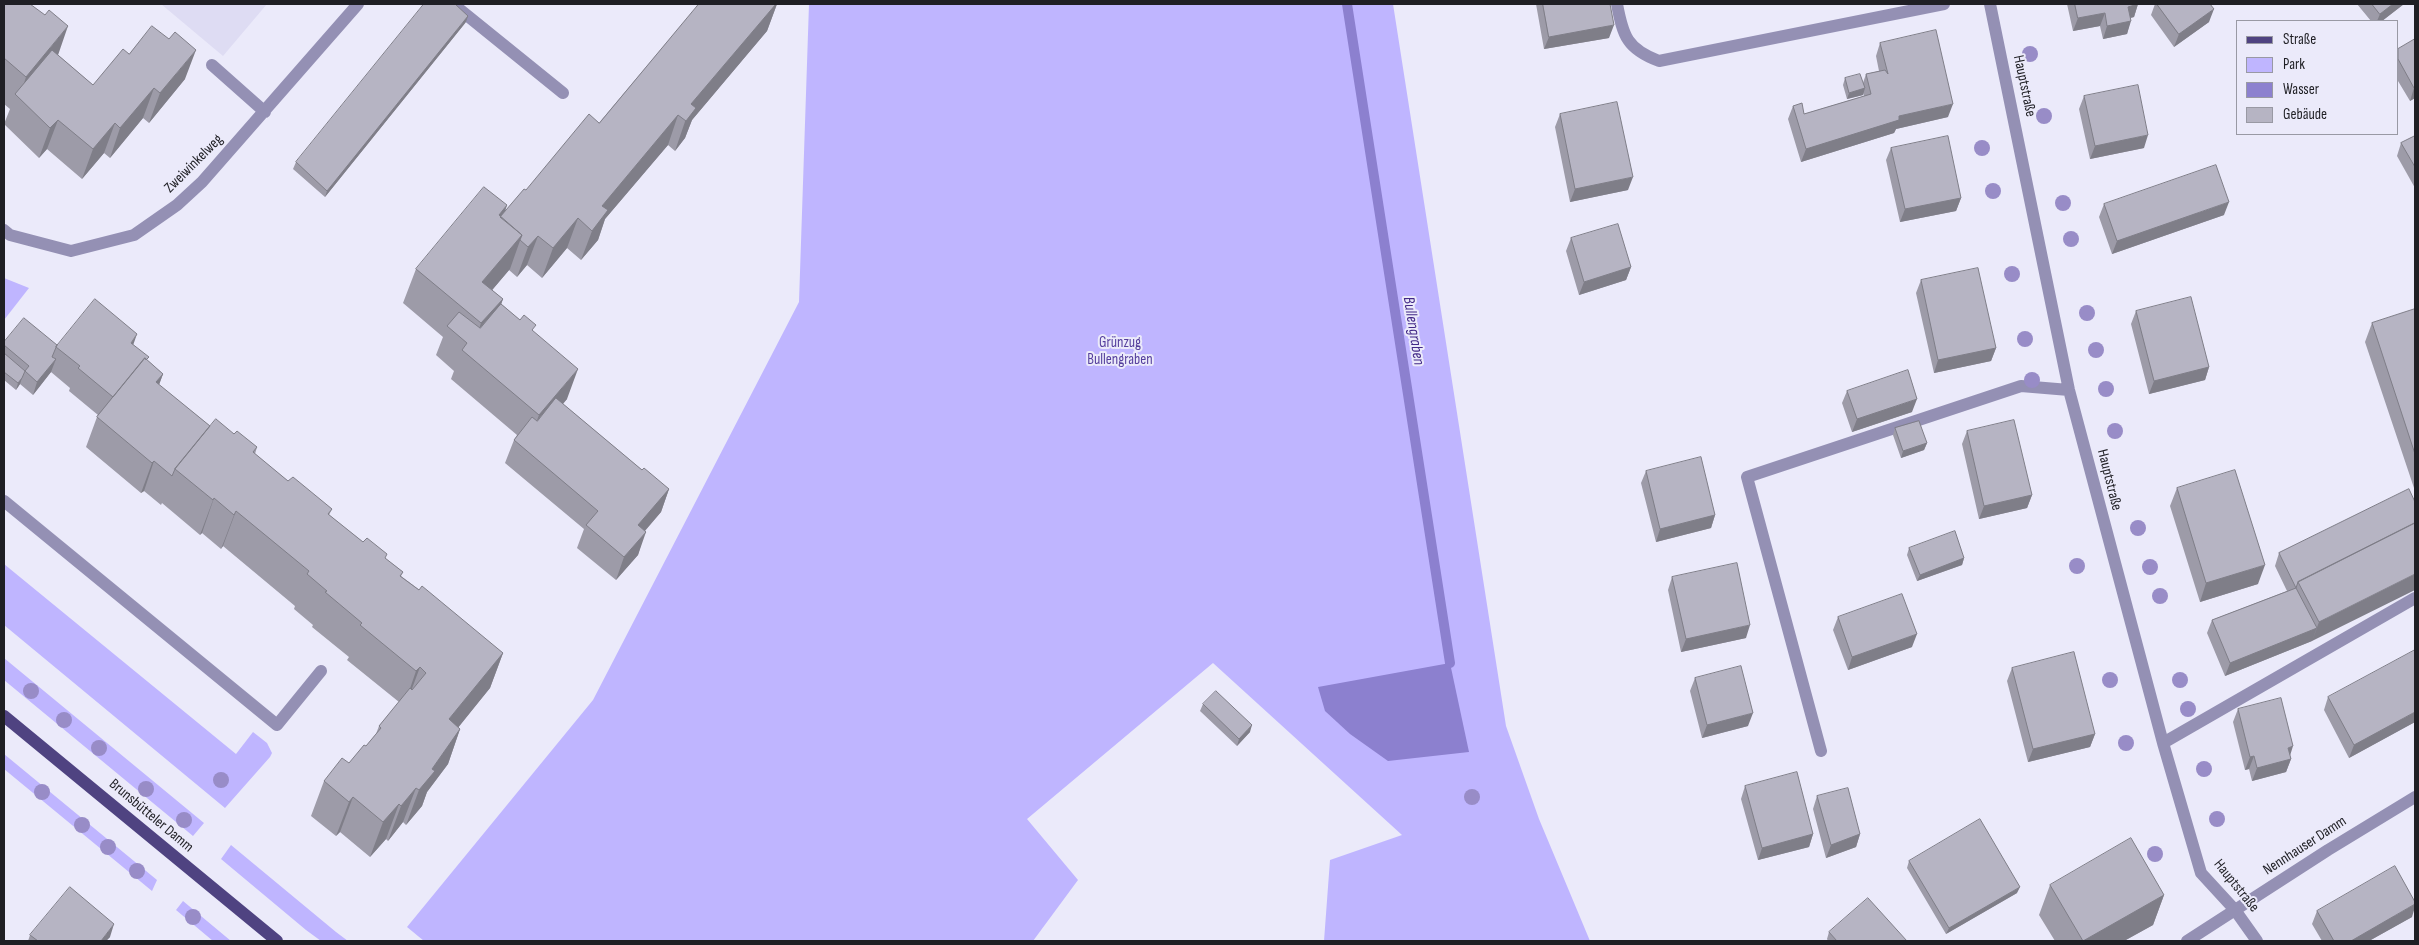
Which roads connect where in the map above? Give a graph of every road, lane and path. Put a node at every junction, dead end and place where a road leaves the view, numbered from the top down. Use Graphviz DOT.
graph roads {
  1 [pos="358,4"];
  2 [pos="453,4"];
  3 [pos="1617,4"];
  4 [pos="1944,4"];
  5 [pos="1990,4"];
  6 [pos="212,65"];
  7 [pos="563,93"];
  8 [pos="265,112"];
  9 [pos="4,230"];
  10 [pos="2070,390"];
  11 [pos="4,502"];
  12 [pos="2415,598"];
  13 [pos="321,671"];
  14 [pos="4,716"];
  15 [pos="2163,743"];
  16 [pos="1821,751"];
  17 [pos="2415,797"];
  18 [pos="2235,910"];
  19 [pos="277,941"];
  20 [pos="2187,941"];
  21 [pos="2257,941"];
  1 -- 8 [label="street, Zweiwinkelweg"];
  2 -- 7 [label="street"];
  3 -- 4 [label="street"];
  5 -- 10 [label="street, Hauptstraße"];
  6 -- 8 [label="street"];
  8 -- 9 [label="street, Zweiwinkelweg"];
  10 -- 15 [label="street, Hauptstraße"];
  10 -- 16 [label="street"];
  11 -- 13 [label="street"];
  12 -- 15 [label="street"];
  14 -- 19 [label="main road, Brunsbütteler Damm"];
  15 -- 18 [label="street, Hauptstraße"];
  17 -- 18 [label="street, Nennhauser Damm"];
  18 -- 20 [label="street, Nennhauser Damm"];
  18 -- 21 [label="street, Hauptstraße"];
}
